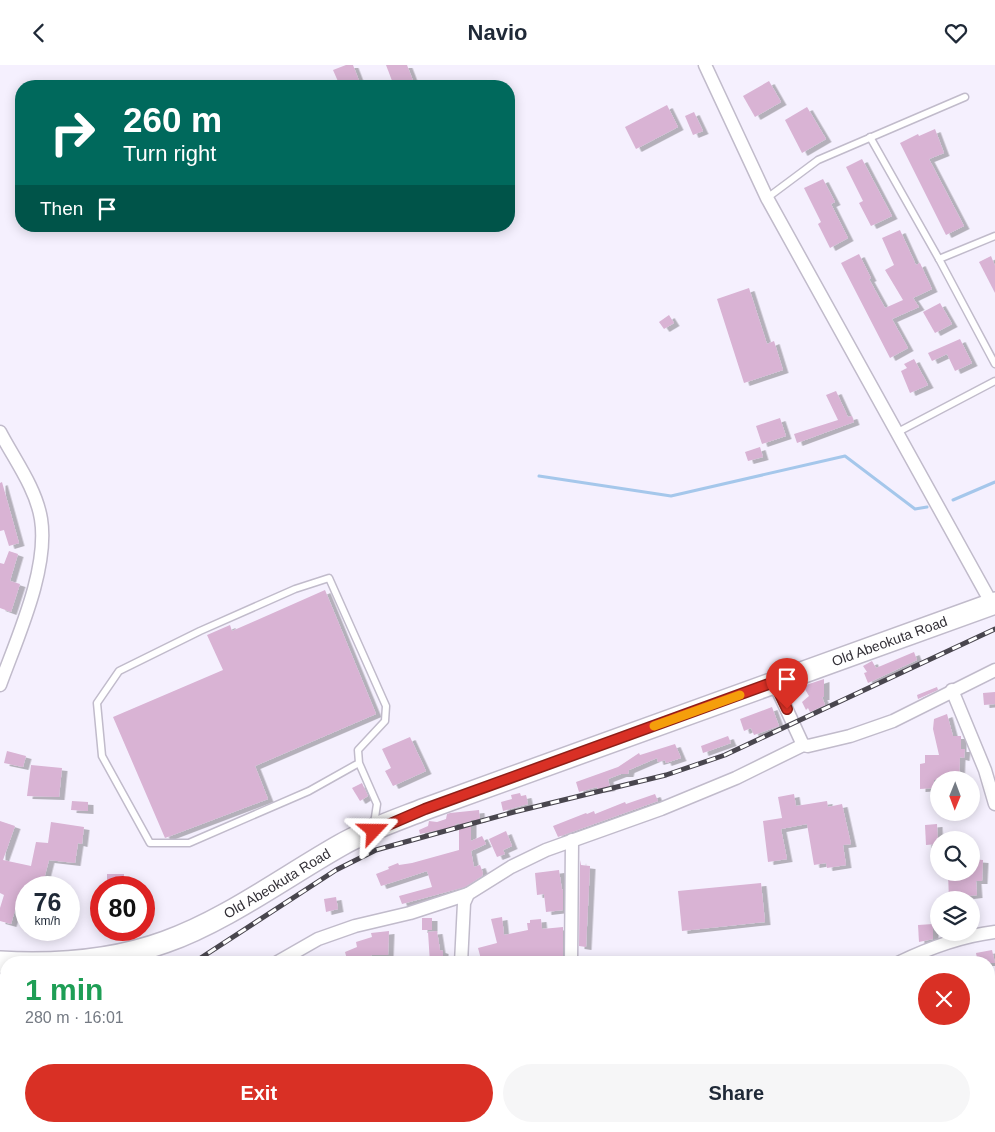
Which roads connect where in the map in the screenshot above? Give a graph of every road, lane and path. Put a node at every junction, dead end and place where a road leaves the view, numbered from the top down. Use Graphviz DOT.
graph roads {
  1 [pos="705,65"];
  2 [pos="965,97"];
  3 [pos="870,137"];
  4 [pos="768,198"];
  5 [pos="995,236"];
  6 [pos="939,259"];
  7 [pos="995,365"];
  8 [pos="995,381"];
  9 [pos="0,432"];
  10 [pos="896,433"];
  11 [pos="994,604"];
  12 [pos="995,670"];
  13 [pos="774,682"];
  14 [pos="0,685"];
  15 [pos="952,690"];
  16 [pos="803,745"];
  17 [pos="359,763"];
  18 [pos="995,804"];
  19 [pos="374,831"];
  20 [pos="572,840"];
  21 [pos="468,894"];
  22 [pos="995,932"];
  23 [pos="106,956"];
  24 [pos="288,956"];
  25 [pos="461,956"];
  26 [pos="571,956"];
  27 [pos="915,956"];
  1 -- 4 [label="street"];
  2 -- 3 [label="lane"];
  3 -- 4 [label="lane"];
  3 -- 6 [label="lane"];
  4 -- 10 [label="street"];
  5 -- 6 [label="lane"];
  6 -- 7 [label="lane"];
  8 -- 10 [label="lane"];
  9 -- 14 [label="street"];
  10 -- 11 [label="street"];
  11 -- 13 [label="highway, Old Abeokuta Road"];
  12 -- 15 [label="street"];
  13 -- 16 [label="street"];
  13 -- 19 [label="highway, Old Abeokuta Road"];
  15 -- 16 [label="street"];
  15 -- 18 [label="street"];
  16 -- 20 [label="street"];
  17 -- 17 [label="lane"];
  17 -- 19 [label="lane"];
  19 -- 23 [label="highway, Old Abeokuta Road"];
  20 -- 21 [label="street"];
  20 -- 26 [label="street"];
  21 -- 24 [label="street"];
  21 -- 25 [label="street"];
  22 -- 27 [label="street"];
}
